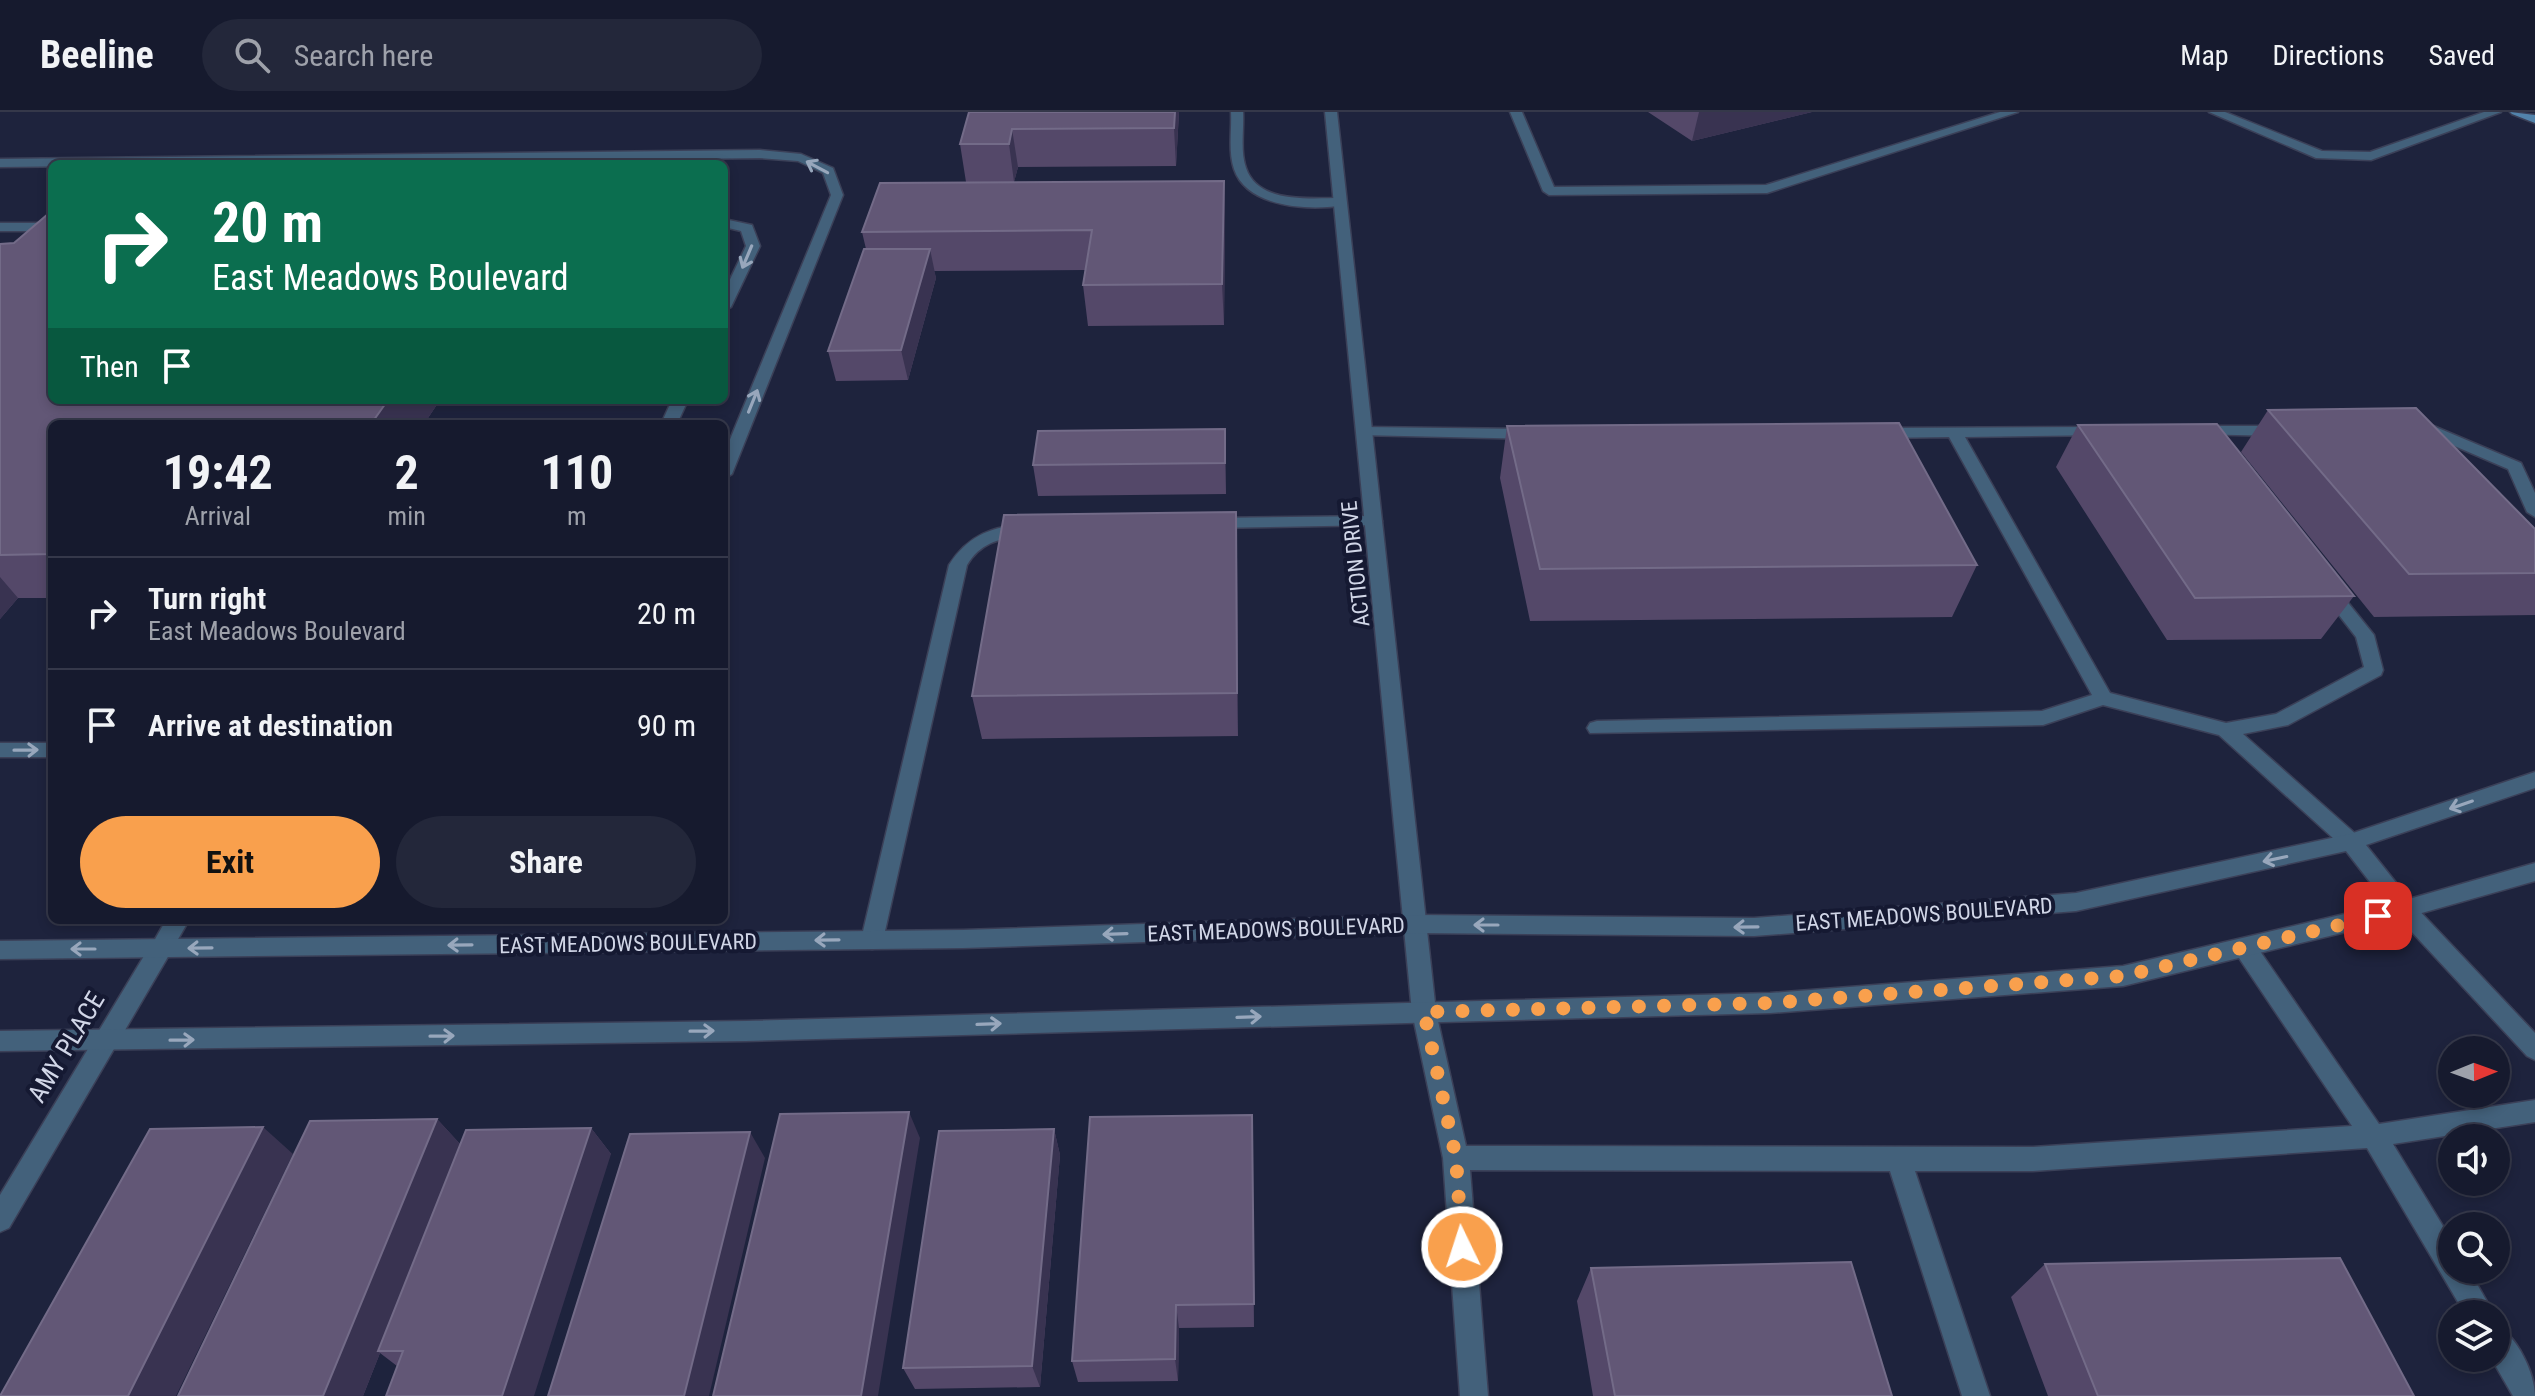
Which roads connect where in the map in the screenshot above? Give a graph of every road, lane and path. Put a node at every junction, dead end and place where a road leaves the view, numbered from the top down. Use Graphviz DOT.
graph roads {
  1 [pos="1237,112"];
  2 [pos="1331,112"];
  3 [pos="1516,112"];
  4 [pos="2012,112"];
  5 [pos="2215,112"];
  6 [pos="2495,112"];
  7 [pos="2516,112"];
  8 [pos="2535,119"];
  9 [pos="382,160"];
  10 [pos="48,165"];
  11 [pos="4,166"];
  12 [pos="1340,202"];
  13 [pos="728,224"];
  14 [pos="0,227"];
  15 [pos="48,227"];
  16 [pos="728,299"];
  17 [pos="2400,430"];
  18 [pos="2293,431"];
  19 [pos="1365,432"];
  20 [pos="1954,432"];
  21 [pos="2124,432"];
  22 [pos="1860,433"];
  23 [pos="1550,434"];
  24 [pos="2221,455"];
  25 [pos="728,464"];
  26 [pos="2535,512"];
  27 [pos="1374,521"];
  28 [pos="1185,524"];
  29 [pos="1046,528"];
  30 [pos="2317,575"];
  31 [pos="2103,698"];
  32 [pos="1597,728"];
  33 [pos="2226,730"];
  34 [pos="0,750"];
  35 [pos="48,750"];
  36 [pos="2535,780"];
  37 [pos="2351,842"];
  38 [pos="2535,872"];
  39 [pos="2404,909"];
  40 [pos="176,924"];
  41 [pos="1417,924"];
  42 [pos="872,940"];
  43 [pos="161,948"];
  44 [pos="2245,948"];
  45 [pos="0,950"];
  46 [pos="1424,1012"];
  47 [pos="0,1041"];
  48 [pos="104,1041"];
  49 [pos="2535,1049"];
  50 [pos="2535,1111"];
  51 [pos="2373,1136"];
  52 [pos="1456,1158"];
  53 [pos="1899,1160"];
  54 [pos="0,1219"];
  55 [pos="2438,1243"];
  56 [pos="2510,1364"];
  57 [pos="1474,1396"];
  58 [pos="1976,1396"];
  59 [pos="2529,1396"];
  1 -- 12 [label="street"];
  2 -- 12 [label="street, ACTION DRIVE"];
  3 -- 4 [label="street"];
  5 -- 6 [label="street"];
  7 -- 8 [label="main road"];
  25 -- 9 [label="street, one-way"];
  10 -- 11 [label="street, one-way"];
  12 -- 19 [label="street, ACTION DRIVE"];
  13 -- 16 [label="street, one-way"];
  14 -- 15 [label="street"];
  17 -- 26 [label="street"];
  18 -- 24 [label="street"];
  19 -- 23 [label="street"];
  19 -- 27 [label="street, ACTION DRIVE"];
  20 -- 21 [label="street"];
  20 -- 22 [label="street"];
  20 -- 31 [label="street"];
  27 -- 28 [label="street"];
  27 -- 41 [label="street, ACTION DRIVE"];
  29 -- 42 [label="street"];
  30 -- 33 [label="street"];
  31 -- 32 [label="street"];
  31 -- 33 [label="street"];
  33 -- 37 [label="street"];
  34 -- 35 [label="street, one-way"];
  36 -- 37 [label="street, EAST MEADOWS BOULEVARD, one-way"];
  37 -- 39 [label="street"];
  37 -- 41 [label="street, EAST MEADOWS BOULEVARD, one-way"];
  38 -- 39 [label="street"];
  39 -- 44 [label="street"];
  39 -- 49 [label="street"];
  40 -- 43 [label="street, AMY PLACE"];
  41 -- 42 [label="street, EAST MEADOWS BOULEVARD, one-way"];
  41 -- 46 [label="street, ACTION DRIVE"];
  42 -- 43 [label="street, EAST MEADOWS BOULEVARD, one-way"];
  43 -- 45 [label="street, EAST MEADOWS BOULEVARD, one-way"];
  43 -- 48 [label="street, AMY PLACE"];
  44 -- 46 [label="street"];
  44 -- 51 [label="street"];
  48 -- 46 [label="street, one-way"];
  46 -- 52 [label="street, ACTION DRIVE"];
  47 -- 48 [label="street"];
  48 -- 54 [label="street, AMY PLACE"];
  50 -- 51 [label="street"];
  51 -- 53 [label="street"];
  51 -- 55 [label="street"];
  52 -- 53 [label="street"];
  52 -- 57 [label="street, ACTION DRIVE"];
  53 -- 58 [label="street"];
  56 -- 59 [label="street"];
}
